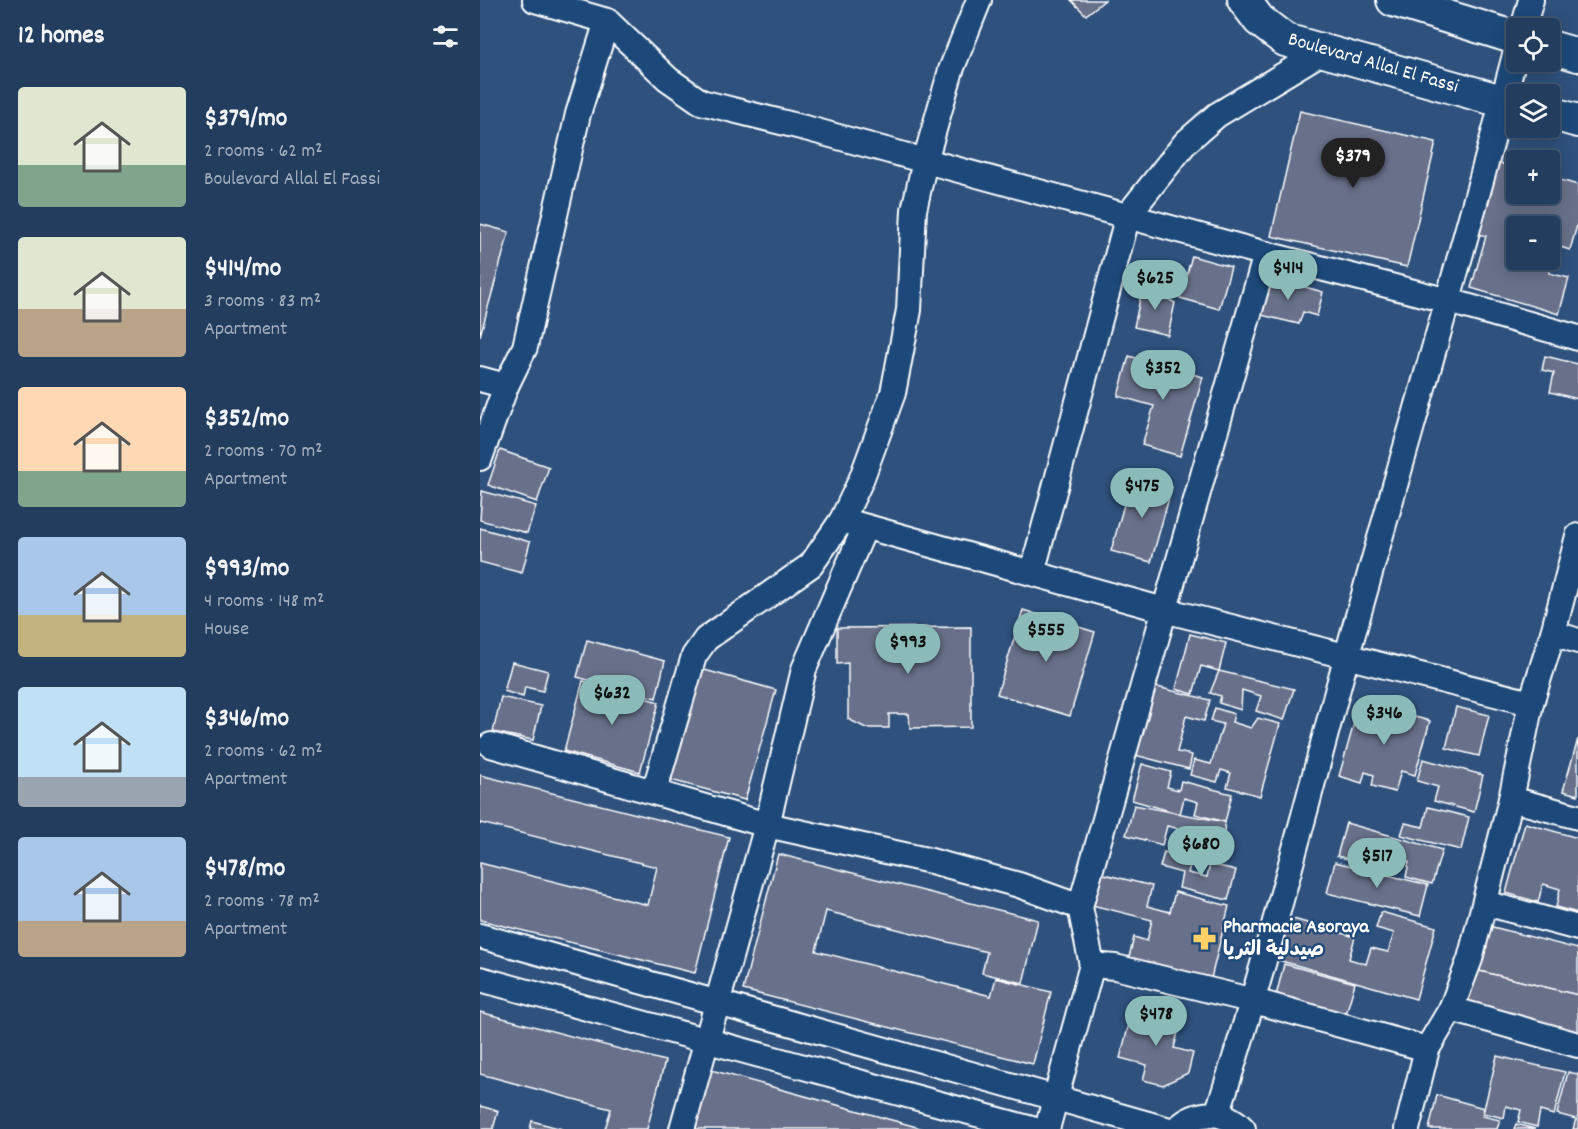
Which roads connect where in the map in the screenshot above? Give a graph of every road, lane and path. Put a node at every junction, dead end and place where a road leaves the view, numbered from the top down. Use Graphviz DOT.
graph roads {
  1 [pos="535,0"];
  2 [pos="979,0"];
  3 [pos="1244,0"];
  4 [pos="1393,0"];
  5 [pos="1531,0"];
  6 [pos="1526,18"];
  7 [pos="607,21"];
  8 [pos="1506,35"];
  9 [pos="1325,50"];
  10 [pos="1560,50"];
  11 [pos="1578,55"];
  12 [pos="1506,102"];
  13 [pos="1506,116"];
  14 [pos="1560,116"];
  15 [pos="1578,121"];
  16 [pos="925,161"];
  17 [pos="1128,215"];
  18 [pos="1266,254"];
  19 [pos="1449,301"];
  20 [pos="1578,338"];
  21 [pos="480,379"];
  22 [pos="506,386"];
  23 [pos="480,458"];
  24 [pos="842,520"];
  25 [pos="865,527"];
  26 [pos="1578,536"];
  27 [pos="1032,573"];
  28 [pos="1164,610"];
  29 [pos="1553,633"];
  30 [pos="1578,641"];
  31 [pos="1348,654"];
  32 [pos="1531,703"];
  33 [pos="491,745"];
  34 [pos="654,792"];
  35 [pos="1511,799"];
  36 [pos="1578,817"];
  37 [pos="767,825"];
  38 [pos="1485,903"];
  39 [pos="1080,907"];
  40 [pos="1578,928"];
  41 [pos="480,936"];
  42 [pos="1092,965"];
  43 [pos="480,979"];
  44 [pos="1254,1001"];
  45 [pos="717,1003"];
  46 [pos="1451,1009"];
  47 [pos="708,1041"];
  48 [pos="1578,1045"];
  49 [pos="1427,1049"];
  50 [pos="1056,1099"];
  51 [pos="1217,1114"];
  52 [pos="682,1129"];
  53 [pos="1032,1129"];
  54 [pos="1047,1129"];
  55 [pos="1166,1129"];
  56 [pos="1177,1129"];
  57 [pos="1243,1129"];
  58 [pos="1407,1129"];
  1 -- 7 [label="street"];
  2 -- 16 [label="street"];
  3 -- 9 [label="main road, Boulevard Allal El Fassi"];
  4 -- 8 [label="main road"];
  5 -- 6 [label="street"];
  7 -- 16 [label="street"];
  7 -- 22 [label="street"];
  9 -- 12 [label="main road, Boulevard Allal El Fassi"];
  9 -- 17 [label="street"];
  10 -- 11 [label="main road"];
  13 -- 19 [label="street"];
  14 -- 15 [label="main road"];
  16 -- 17 [label="street"];
  16 -- 24 [label="street"];
  17 -- 18 [label="street"];
  17 -- 27 [label="street"];
  18 -- 19 [label="street"];
  18 -- 28 [label="street"];
  19 -- 20 [label="street"];
  19 -- 31 [label="street"];
  21 -- 22 [label="street"];
  22 -- 23 [label="street"];
  24 -- 25 [label="street"];
  24 -- 34 [label="street"];
  25 -- 27 [label="street"];
  25 -- 37 [label="street"];
  26 -- 29 [label="street"];
  27 -- 28 [label="street"];
  28 -- 31 [label="street"];
  28 -- 39 [label="street"];
  29 -- 30 [label="street"];
  29 -- 32 [label="street"];
  31 -- 32 [label="street"];
  31 -- 44 [label="street"];
  32 -- 35 [label="street"];
  33 -- 34 [label="street"];
  34 -- 37 [label="street"];
  35 -- 36 [label="street"];
  35 -- 38 [label="street"];
  37 -- 39 [label="street"];
  37 -- 45 [label="street"];
  38 -- 40 [label="street"];
  38 -- 46 [label="street"];
  39 -- 42 [label="street"];
  41 -- 45 [label="street"];
  42 -- 44 [label="street"];
  42 -- 50 [label="street"];
  43 -- 47 [label="street"];
  44 -- 49 [label="street"];
  44 -- 51 [label="street"];
  45 -- 47 [label="street"];
  45 -- 50 [label="street"];
  46 -- 48 [label="street"];
  46 -- 49 [label="street"];
  47 -- 52 [label="street"];
  47 -- 53 [label="street"];
  49 -- 58 [label="street"];
  50 -- 54 [label="street"];
  50 -- 55 [label="street"];
  51 -- 56 [label="street"];
  51 -- 57 [label="street"];
}
